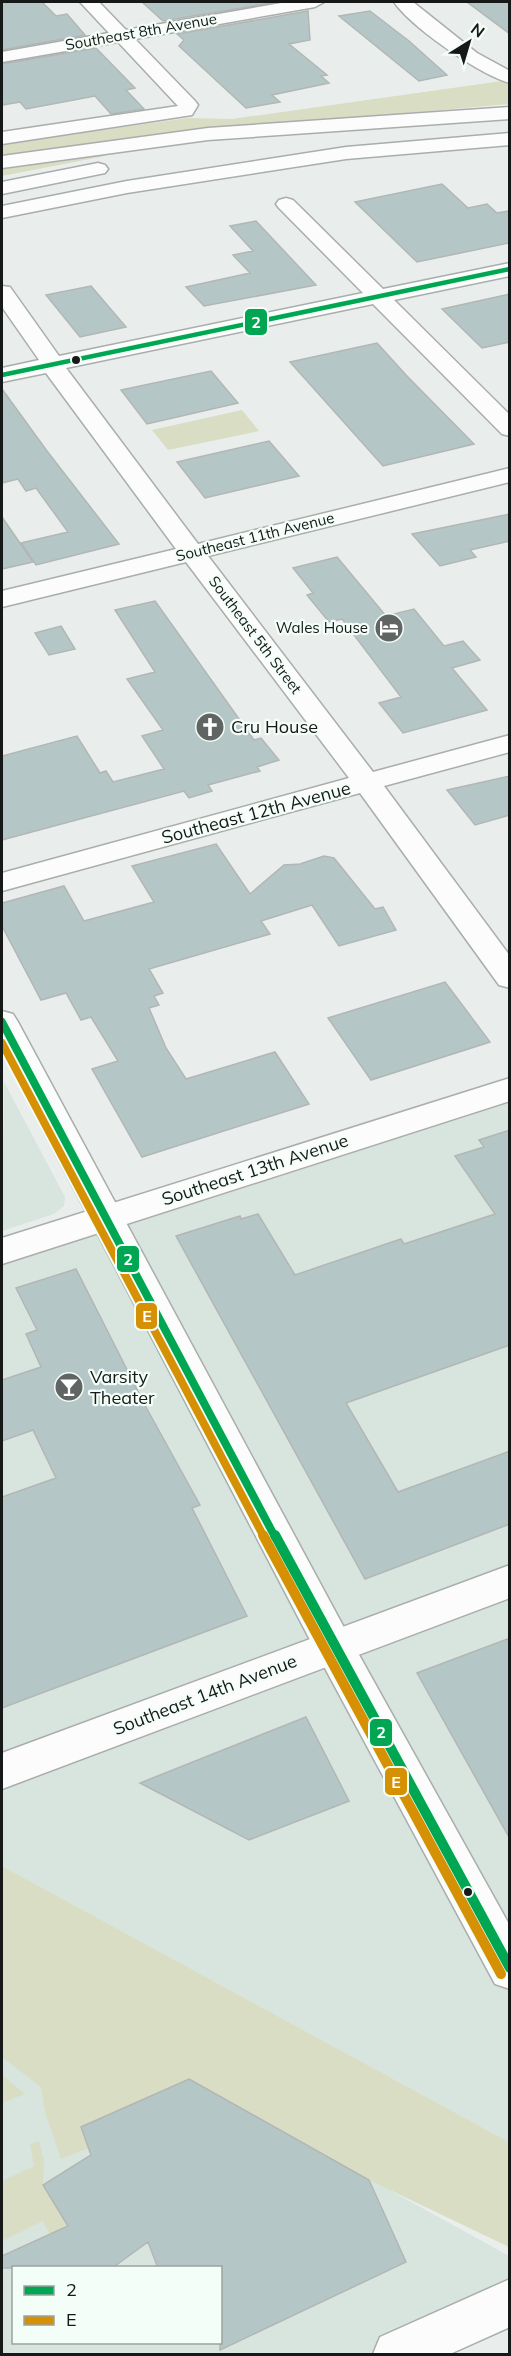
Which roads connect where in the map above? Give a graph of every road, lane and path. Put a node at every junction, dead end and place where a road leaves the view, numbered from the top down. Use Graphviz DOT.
graph roads {
  1 [pos="89,2"];
  2 [pos="315,2"];
  3 [pos="403,2"];
  4 [pos="122,36"];
  5 [pos="2,57"];
  6 [pos="506,76"];
  7 [pos="510,113"];
  8 [pos="438,118"];
  9 [pos="2,138"];
  10 [pos="510,139"];
  11 [pos="2,162"];
  12 [pos="237,170"];
  13 [pos="2,188"];
  14 [pos="286,204"];
  15 [pos="2,212"];
  16 [pos="2,232"];
  17 [pos="510,269"];
  18 [pos="2,292"];
  19 [pos="378,297"];
  20 [pos="53,364"];
  21 [pos="2,375"];
  22 [pos="510,429"];
  23 [pos="510,475"];
  24 [pos="192,553"];
  25 [pos="2,599"];
  26 [pos="510,743"];
  27 [pos="367,783"];
  28 [pos="2,882"];
  29 [pos="510,978"];
  30 [pos="2,1022"];
  31 [pos="510,1089"];
  32 [pos="106,1217"];
  33 [pos="2,1251"];
  34 [pos="510,1581"];
  35 [pos="334,1647"];
  36 [pos="2,1771"];
  37 [pos="510,1969"];
  38 [pos="510,2302"];
  39 [pos="397,2355"];
  1 -- 4 [label="main road"];
  2 -- 4 [label="main road, Southeast 8th Avenue"];
  3 -- 6 [label="main road"];
  4 -- 5 [label="main road, Southeast 8th Avenue"];
  4 -- 9 [label="main road"];
  7 -- 8 [label="main road"];
  8 -- 11 [label="main road"];
  8 -- 13 [label="main road"];
  10 -- 12 [label="main road"];
  12 -- 15 [label="main road"];
  12 -- 16 [label="main road"];
  14 -- 19 [label="main road"];
  17 -- 19 [label="main road"];
  18 -- 20 [label="main road, Southeast 5th Street"];
  19 -- 20 [label="main road"];
  19 -- 22 [label="main road"];
  20 -- 21 [label="main road"];
  20 -- 24 [label="main road, Southeast 5th Street"];
  23 -- 24 [label="main road, Southeast 11th Avenue"];
  24 -- 25 [label="main road, Southeast 11th Avenue"];
  24 -- 27 [label="main road, Southeast 5th Street"];
  26 -- 27 [label="main road, Southeast 12th Avenue"];
  27 -- 28 [label="main road, Southeast 12th Avenue"];
  27 -- 29 [label="main road, Southeast 5th Street"];
  30 -- 32 [label="main road"];
  31 -- 32 [label="main road, Southeast 13th Avenue"];
  32 -- 33 [label="main road, Southeast 13th Avenue"];
  32 -- 35 [label="main road"];
  34 -- 35 [label="main road, Southeast 14th Avenue"];
  35 -- 36 [label="main road, Southeast 14th Avenue"];
  35 -- 37 [label="main road"];
  38 -- 39 [label="main road"];
}
